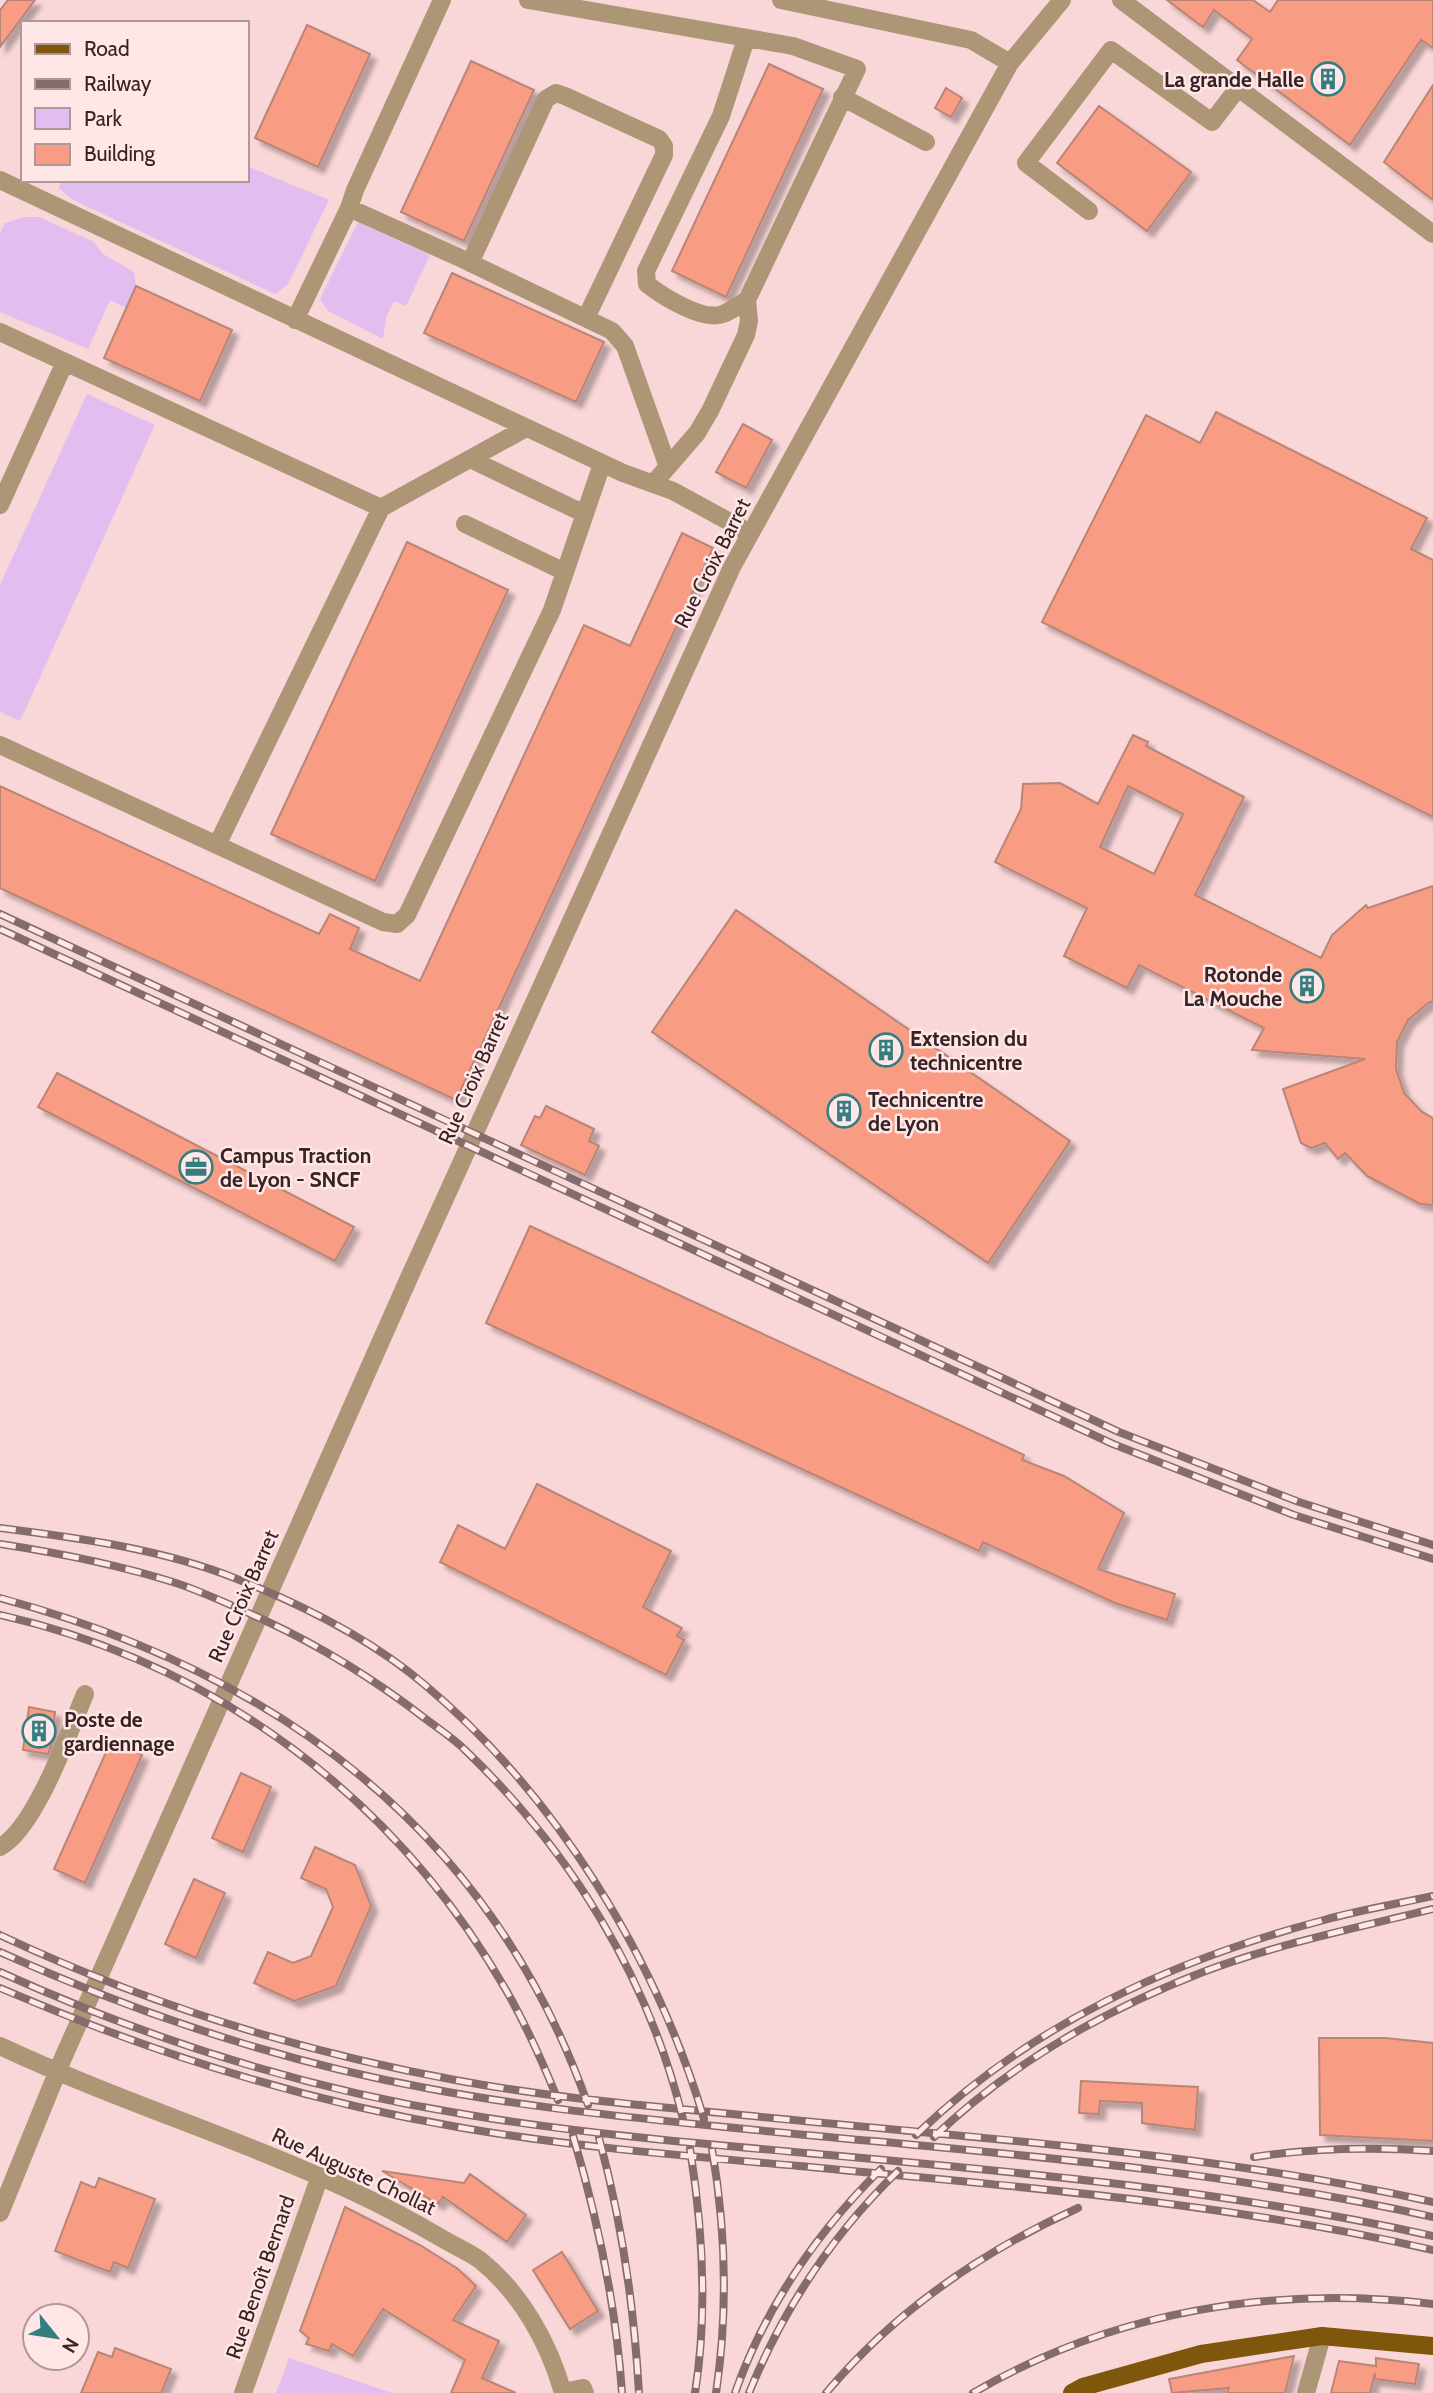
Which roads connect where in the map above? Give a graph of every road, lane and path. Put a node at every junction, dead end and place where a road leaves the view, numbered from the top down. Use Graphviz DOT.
graph roads {
  1 [pos="442,0"];
  2 [pos="528,0"];
  3 [pos="781,0"];
  4 [pos="1062,0"];
  5 [pos="1121,0"];
  6 [pos="746,39"];
  7 [pos="1010,63"];
  8 [pos="1238,88"];
  9 [pos="842,97"];
  10 [pos="926,142"];
  11 [pos="0,180"];
  12 [pos="32,186"];
  13 [pos="349,208"];
  14 [pos="1088,211"];
  15 [pos="1433,234"];
  16 [pos="470,263"];
  17 [pos="747,300"];
  18 [pos="586,318"];
  19 [pos="295,320"];
  20 [pos="0,332"];
  21 [pos="65,362"];
  22 [pos="526,428"];
  23 [pos="470,458"];
  24 [pos="602,464"];
  25 [pos="668,467"];
  26 [pos="653,484"];
  27 [pos="0,505"];
  28 [pos="381,508"];
  29 [pos="585,514"];
  30 [pos="465,524"];
  31 [pos="750,533"];
  32 [pos="565,572"];
  33 [pos="0,745"];
  34 [pos="218,845"];
  35 [pos="85,1694"];
  36 [pos="0,1847"];
  37 [pos="0,2046"];
  38 [pos="57,2073"];
  39 [pos="320,2176"];
  40 [pos="0,2213"];
  41 [pos="1322,2336"];
  42 [pos="1433,2346"];
  43 [pos="243,2393"];
  44 [pos="563,2393"];
  45 [pos="585,2393"];
  46 [pos="1072,2393"];
  47 [pos="1306,2393"];
  1 -- 13 [label="street"];
  2 -- 6 [label="street"];
  3 -- 7 [label="street"];
  4 -- 7 [label="street, Rue Croix Barret"];
  5 -- 8 [label="street"];
  6 -- 9 [label="street"];
  6 -- 17 [label="street"];
  7 -- 31 [label="street, Rue Croix Barret"];
  8 -- 14 [label="street"];
  8 -- 15 [label="street"];
  9 -- 10 [label="street"];
  9 -- 17 [label="street"];
  11 -- 12 [label="street"];
  12 -- 19 [label="street"];
  13 -- 16 [label="street"];
  13 -- 19 [label="street"];
  16 -- 18 [label="street"];
  16 -- 18 [label="street"];
  17 -- 25 [label="street"];
  18 -- 25 [label="street"];
  19 -- 22 [label="street"];
  20 -- 21 [label="street"];
  21 -- 27 [label="street"];
  21 -- 28 [label="street"];
  22 -- 23 [label="street"];
  22 -- 24 [label="street"];
  23 -- 28 [label="street"];
  23 -- 29 [label="street"];
  24 -- 26 [label="street"];
  24 -- 29 [label="street"];
  25 -- 26 [label="street"];
  26 -- 31 [label="street"];
  28 -- 34 [label="street"];
  29 -- 32 [label="street"];
  30 -- 32 [label="street"];
  31 -- 38 [label="street, Rue Croix Barret"];
  32 -- 34 [label="street"];
  33 -- 34 [label="street"];
  35 -- 36 [label="street"];
  37 -- 38 [label="street, Rue Auguste Chollat"];
  38 -- 39 [label="street, Rue Auguste Chollat"];
  38 -- 40 [label="street, Rue Croix Barret"];
  39 -- 43 [label="street, Rue Benoît Bernard"];
  39 -- 44 [label="street, Rue Auguste Chollat"];
  41 -- 42 [label="main road"];
  41 -- 46 [label="main road"];
  41 -- 47 [label="street"];
  44 -- 45 [label="street"];
}
